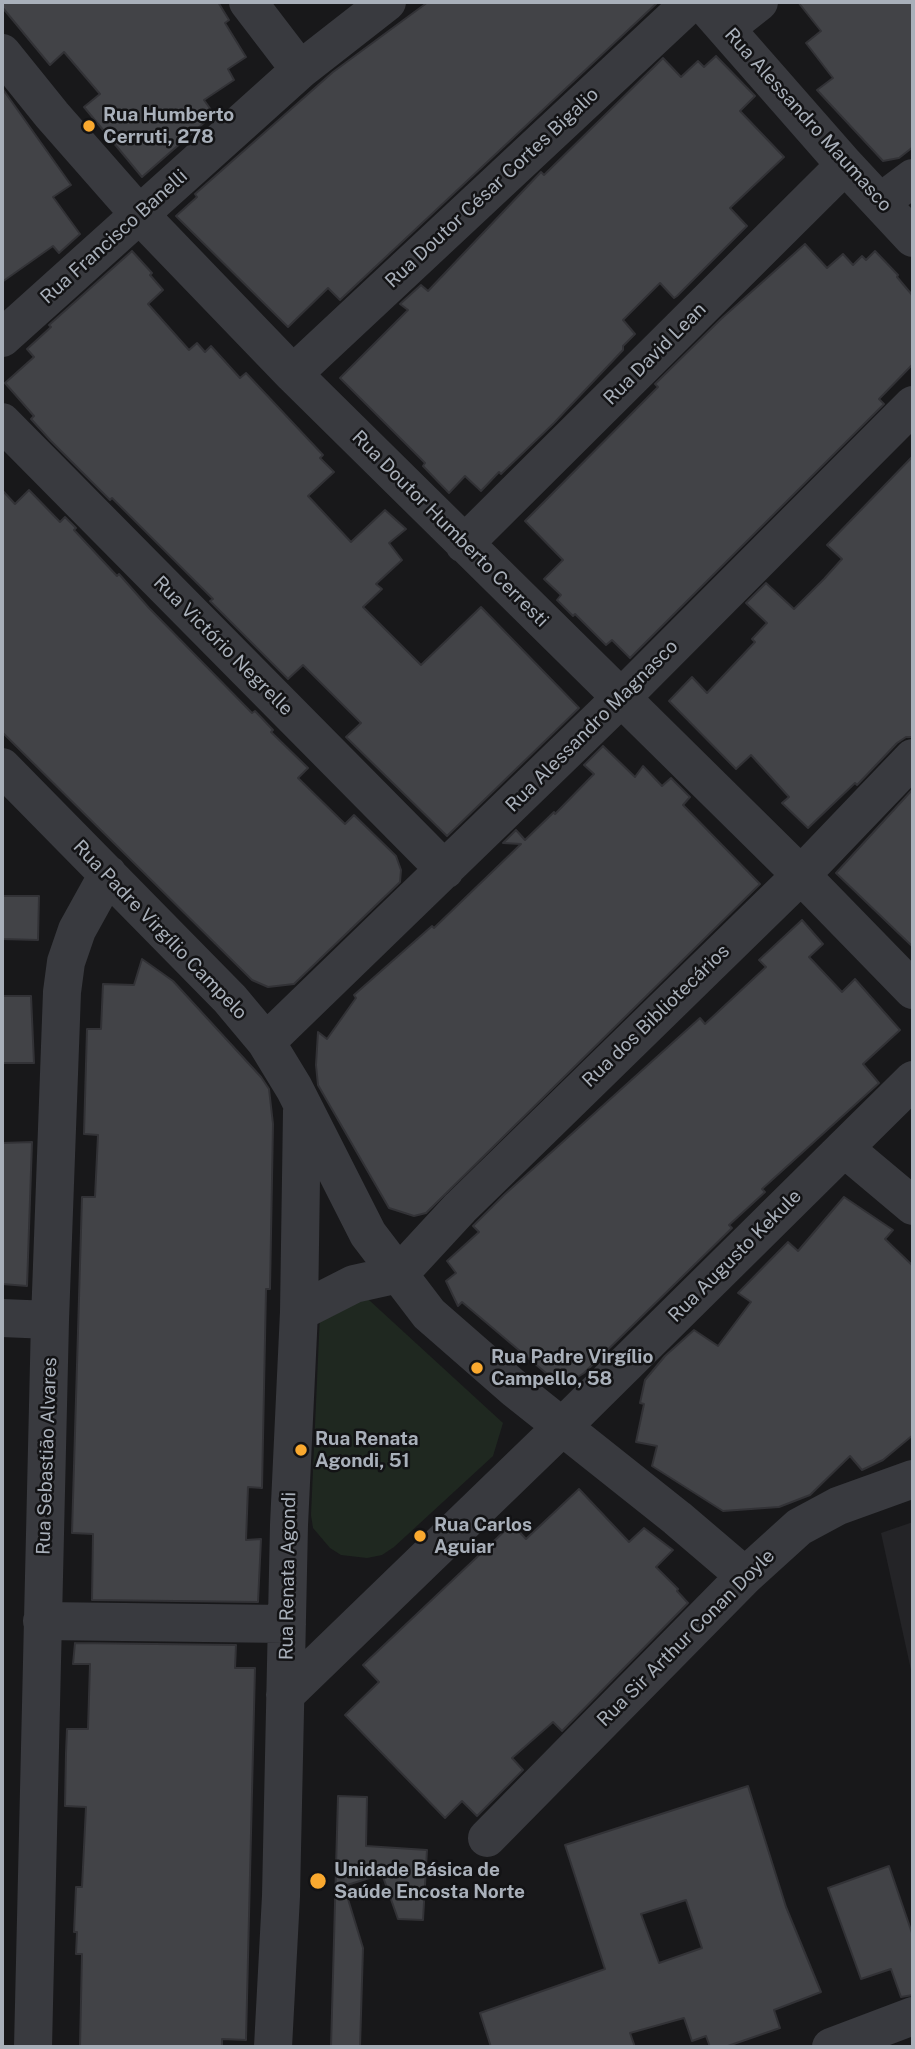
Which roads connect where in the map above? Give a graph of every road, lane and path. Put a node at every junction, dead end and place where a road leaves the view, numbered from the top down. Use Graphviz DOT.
graph roads {
  1 [pos="248,2"];
  2 [pos="387,2"];
  3 [pos="691,2"];
  4 [pos="759,2"];
  5 [pos="714,15"];
  6 [pos="2,53"];
  7 [pos="300,70"];
  8 [pos="845,165"];
  9 [pos="913,178"];
  10 [pos="881,202"];
  11 [pos="139,214"];
  12 [pos="913,238"];
  13 [pos="2,338"];
  14 [pos="293,374"];
  15 [pos="913,405"];
  16 [pos="2,422"];
  17 [pos="464,544"];
  18 [pos="621,698"];
  19 [pos="913,758"];
  20 [pos="2,767"];
  21 [pos="445,870"];
  22 [pos="108,874"];
  23 [pos="801,875"];
  24 [pos="913,990"];
  25 [pos="266,1042"];
  26 [pos="913,1080"];
  27 [pos="302,1105"];
  28 [pos="844,1148"];
  29 [pos="913,1206"];
  30 [pos="399,1274"];
  31 [pos="299,1312"];
  32 [pos="2,1318"];
  33 [pos="50,1320"];
  34 [pos="562,1427"];
  35 [pos="913,1479"];
  36 [pos="745,1576"];
  37 [pos="42,1621"];
  38 [pos="287,1624"];
  39 [pos="285,1695"];
  40 [pos="487,1838"];
  41 [pos="913,2016"];
  42 [pos="841,2046"];
  43 [pos="33,2047"];
  44 [pos="273,2047"];
  1 -- 7 [label="street"];
  2 -- 7 [label="street, Rua Francisco Banelli"];
  3 -- 14 [label="street, Rua Doutor César Cortes Bigalio"];
  4 -- 5 [label="street"];
  5 -- 8 [label="street, Rua Alessandro Maumasco"];
  6 -- 11 [label="street, Rua Doutor Humberto Cerresti"];
  7 -- 11 [label="street, Rua Francisco Banelli"];
  8 -- 10 [label="street, Rua Alessandro Maumasco"];
  8 -- 17 [label="street, Rua David Lean"];
  9 -- 10 [label="street"];
  10 -- 12 [label="street, Rua Alessandro Maumasco"];
  11 -- 13 [label="street, Rua Francisco Banelli"];
  11 -- 14 [label="street, Rua Doutor Humberto Cerresti"];
  14 -- 17 [label="street, Rua Doutor Humberto Cerresti"];
  15 -- 18 [label="street, Rua Alessandro Magnasco"];
  16 -- 21 [label="street, Rua Victório Negrelle"];
  17 -- 18 [label="street, Rua Doutor Humberto Cerresti"];
  18 -- 21 [label="street, Rua Alessandro Magnasco"];
  18 -- 23 [label="street, Rua Doutor Humberto Cerresti"];
  19 -- 23 [label="street, Rua dos Bibliotecários"];
  20 -- 22 [label="street, Rua Padre Virgílio Campelo"];
  21 -- 25 [label="street, Rua Alessandro Magnasco"];
  22 -- 25 [label="street, Rua Padre Virgílio Campelo"];
  22 -- 33 [label="street, Rua Sebastião Alvares"];
  23 -- 24 [label="street, Rua Doutor Humberto Cerresti"];
  23 -- 30 [label="street, Rua dos Bibliotecários"];
  25 -- 27 [label="street, Rua Padre Virgílio Campelo"];
  26 -- 28 [label="street, Rua Augusto Kekule"];
  27 -- 30 [label="street, Rua Padre Virgílio Campelo"];
  27 -- 31 [label="street, Rua Renata Agondi"];
  28 -- 29 [label="street"];
  28 -- 34 [label="street, Rua Augusto Kekule"];
  30 -- 31 [label="street"];
  30 -- 34 [label="street, Rua Padre Virgílio Campelo"];
  31 -- 38 [label="street, Rua Renata Agondi"];
  32 -- 33 [label="street"];
  33 -- 37 [label="street, Rua Sebastião Alvares"];
  34 -- 36 [label="street, Rua Padre Virgílio Campelo"];
  34 -- 39 [label="street, Rua Augusto Kekule"];
  35 -- 36 [label="street, Rua Sir Arthur Conan Doyle"];
  36 -- 40 [label="street, Rua Sir Arthur Conan Doyle"];
  37 -- 38 [label="street"];
  37 -- 43 [label="street, Rua Sebastião Alvares"];
  38 -- 39 [label="street, Rua Renata Agondi"];
  39 -- 44 [label="street, Rua Renata Agondi"];
  41 -- 42 [label="street"];
}
